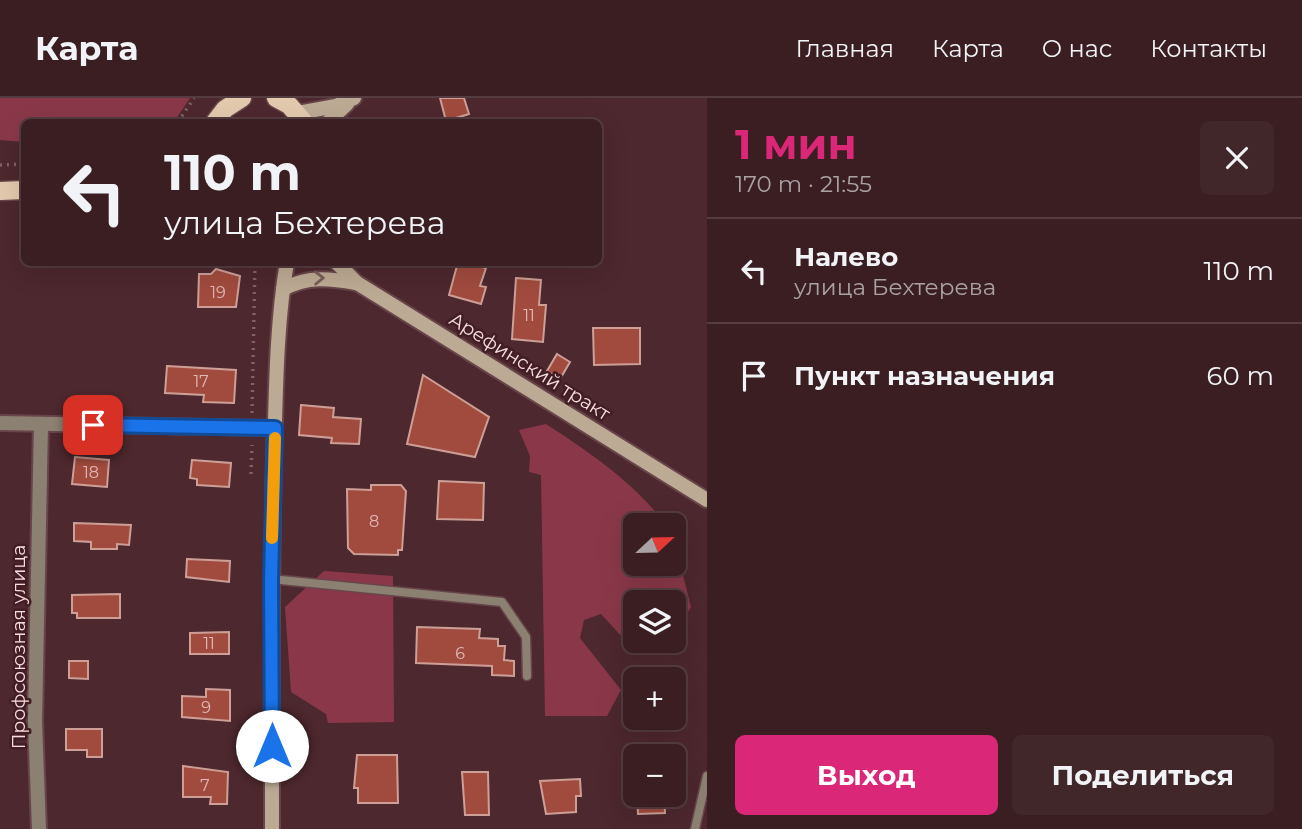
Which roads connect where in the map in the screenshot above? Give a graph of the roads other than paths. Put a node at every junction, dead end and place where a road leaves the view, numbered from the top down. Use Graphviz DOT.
graph roads {
  1 [pos="220,98"];
  2 [pos="242,98"];
  3 [pos="355,98"];
  4 [pos="291,107"];
  5 [pos="215,119"];
  6 [pos="216,119"];
  7 [pos="330,119"];
  8 [pos="21,190"];
  9 [pos="0,191"];
  10 [pos="281,266"];
  11 [pos="286,266"];
  12 [pos="339,266"];
  13 [pos="357,283"];
  14 [pos="283,289"];
  15 [pos="0,423"];
  16 [pos="41,424"];
  17 [pos="275,428"];
  18 [pos="707,500"];
  19 [pos="271,579"];
  20 [pos="527,676"];
  21 [pos="707,776"];
  22 [pos="39,829"];
  23 [pos="272,829"];
  24 [pos="695,829"];
  1 -- 5 [label="main road"];
  2 -- 6 [label="main road"];
  3 -- 4 [label="street"];
  3 -- 7 [label="street"];
  8 -- 9 [label="main road"];
  10 -- 14 [label="street"];
  11 -- 14 [label="street"];
  12 -- 13 [label="street, Арефинский тракт"];
  14 -- 13 [label="street, one-way"];
  13 -- 18 [label="street, Арефинский тракт"];
  14 -- 17 [label="street"];
  15 -- 16 [label="street"];
  16 -- 17 [label="street"];
  16 -- 22 [label="street, Профсоюзная улица"];
  17 -- 19 [label="street"];
  19 -- 20 [label="lane"];
  19 -- 23 [label="street"];
  21 -- 24 [label="lane"];
}
